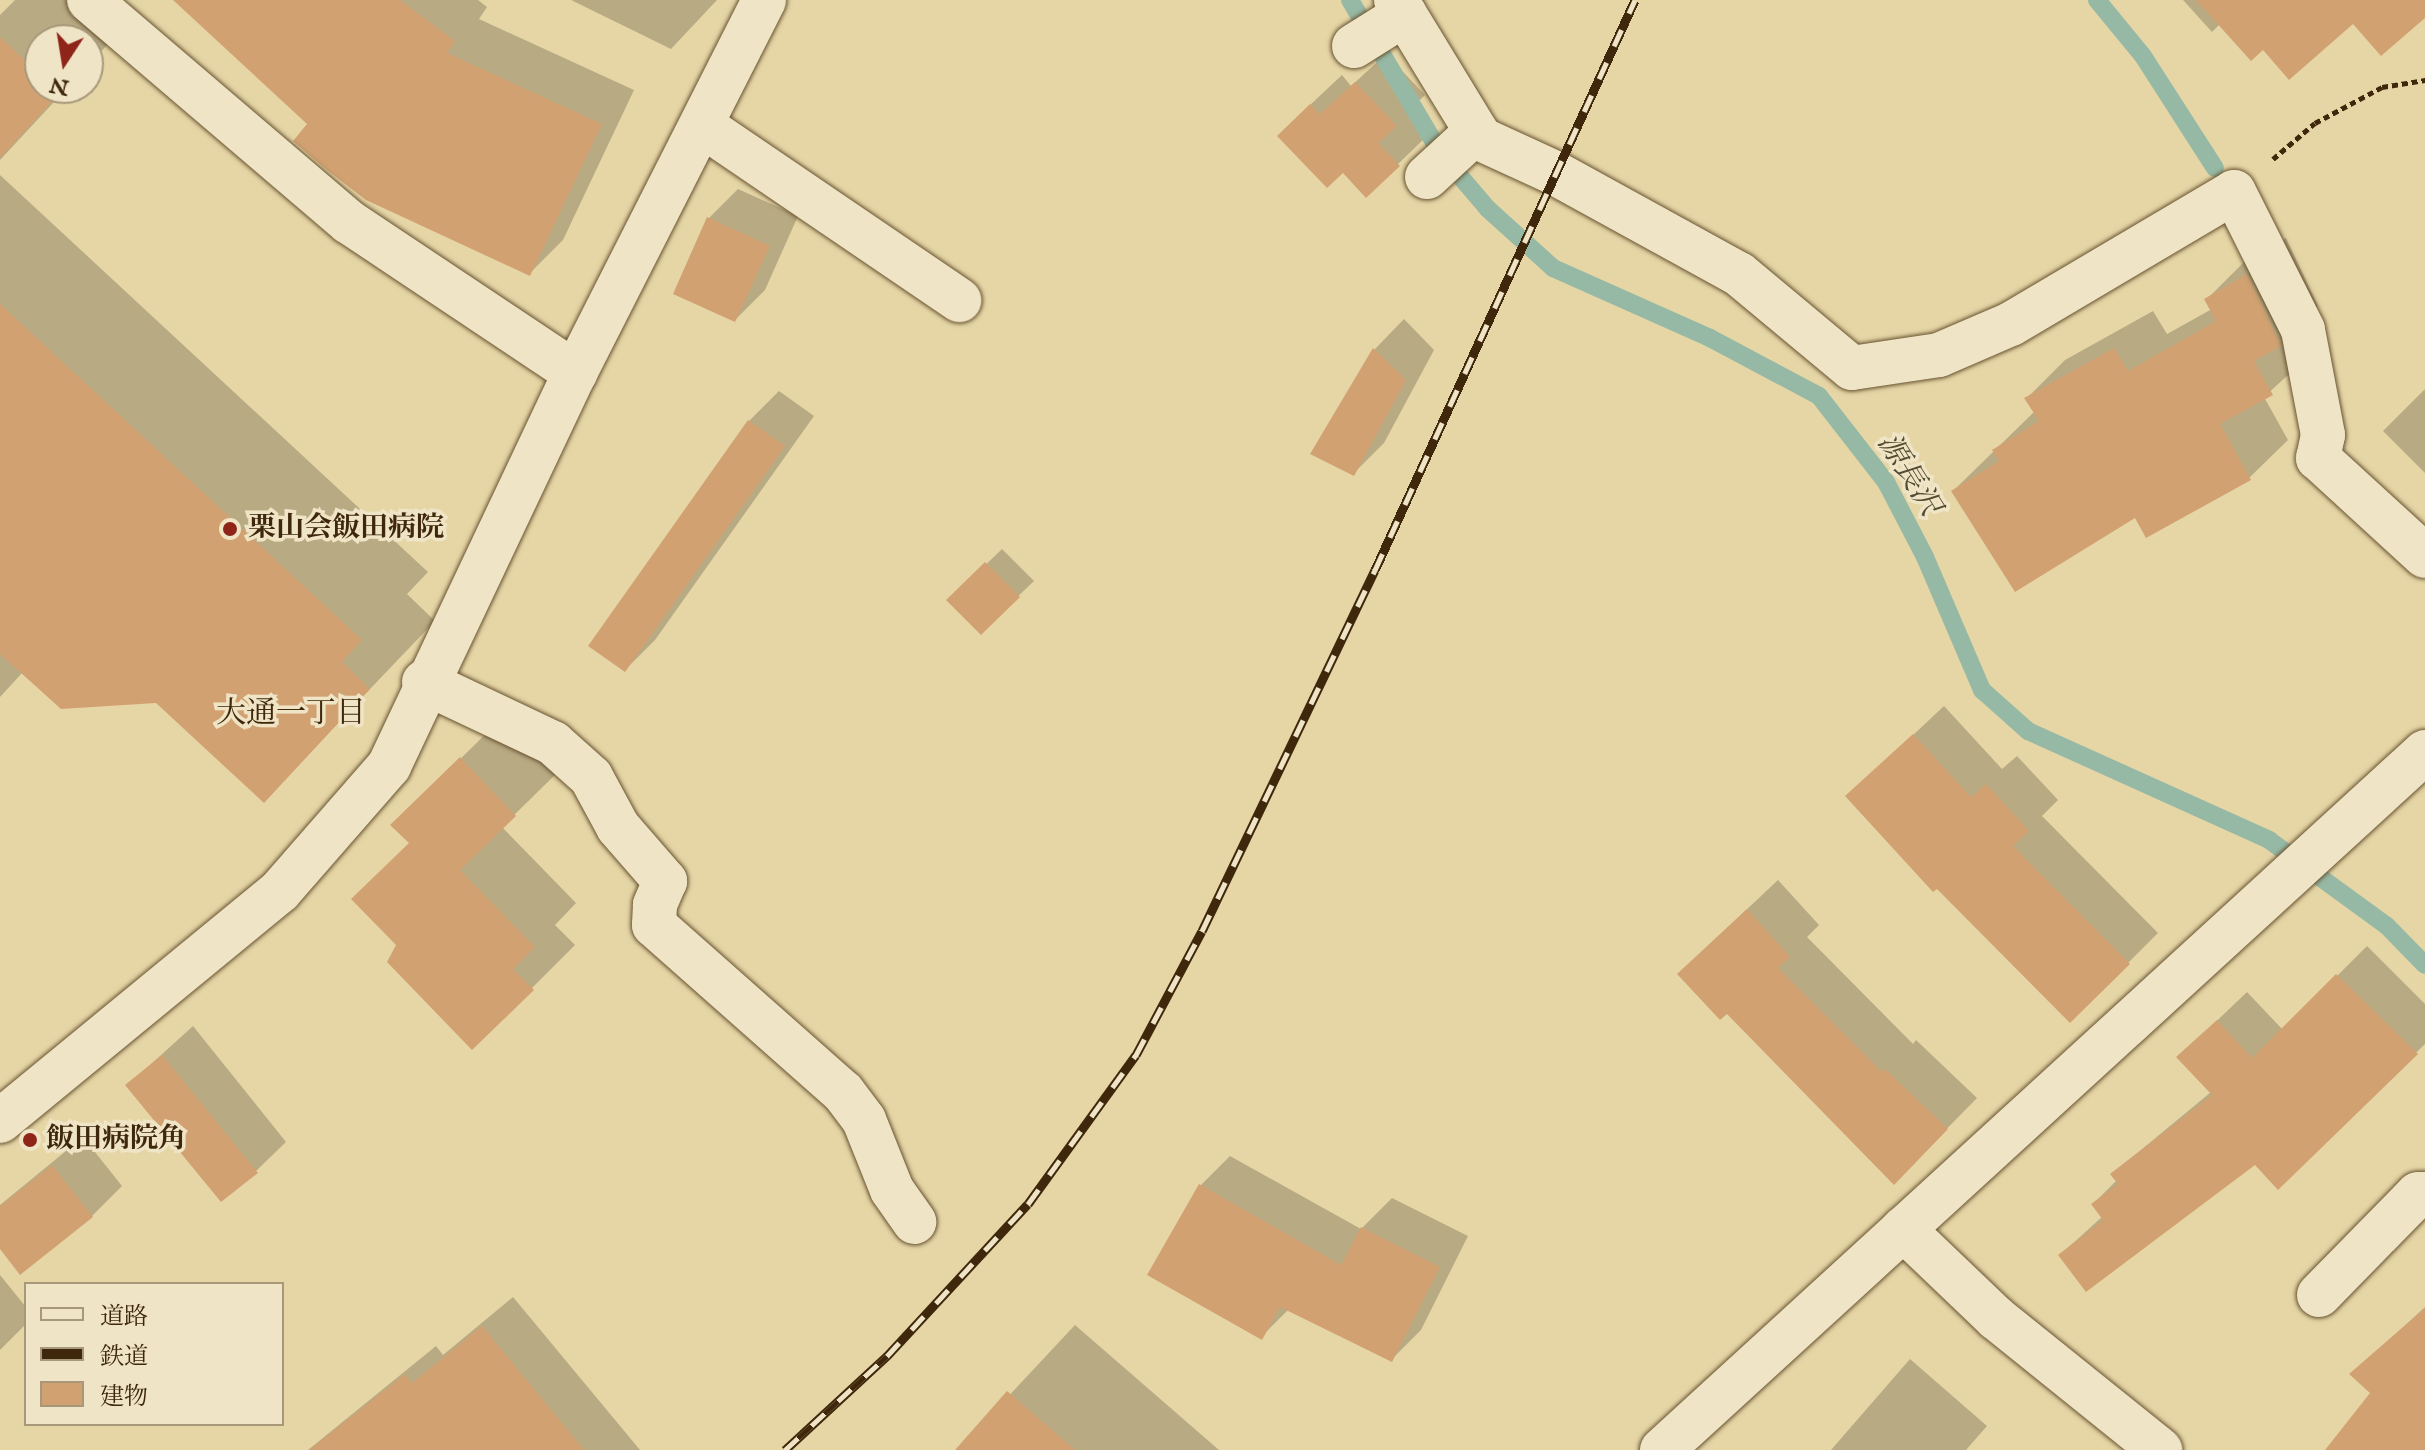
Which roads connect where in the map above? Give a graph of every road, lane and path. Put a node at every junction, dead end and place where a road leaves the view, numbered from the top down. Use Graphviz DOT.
graph roads {
  1 [pos="89,0"];
  2 [pos="764,0"];
  3 [pos="1397,11"];
  4 [pos="1354,46"];
  5 [pos="2425,80"];
  6 [pos="703,126"];
  7 [pos="1473,138"];
  8 [pos="1427,177"];
  9 [pos="2234,192"];
  10 [pos="959,300"];
  11 [pos="575,373"];
  12 [pos="2425,556"];
  13 [pos="424,682"];
  14 [pos="2425,752"];
  15 [pos="0,1121"];
  16 [pos="2425,1194"];
  17 [pos="914,1222"];
  18 [pos="1903,1229"];
  19 [pos="2319,1295"];
  20 [pos="1662,1450"];
  21 [pos="2160,1450"];
  1 -- 11 [label="street"];
  2 -- 6 [label="street"];
  3 -- 4 [label="street"];
  3 -- 7 [label="street"];
  5 -- 9 [label="path"];
  6 -- 10 [label="street"];
  6 -- 11 [label="street"];
  7 -- 8 [label="street"];
  7 -- 9 [label="street"];
  9 -- 12 [label="street"];
  11 -- 13 [label="street"];
  13 -- 15 [label="street"];
  13 -- 17 [label="street"];
  14 -- 18 [label="street"];
  16 -- 19 [label="street"];
  18 -- 20 [label="street"];
  18 -- 21 [label="street"];
}
